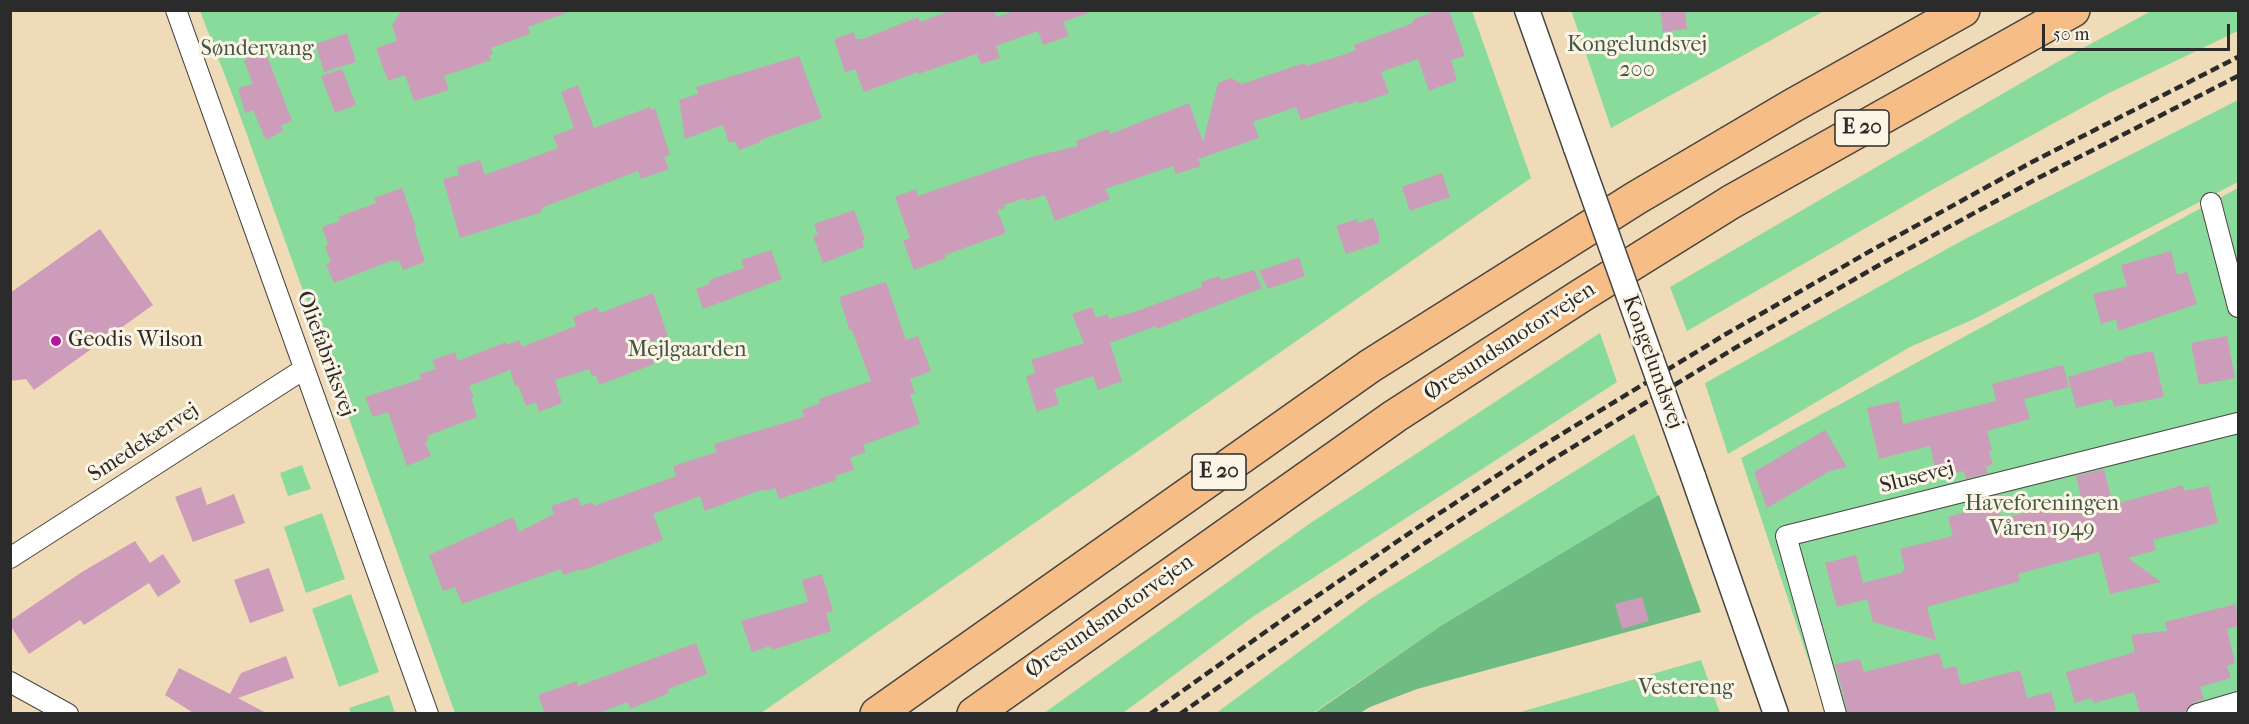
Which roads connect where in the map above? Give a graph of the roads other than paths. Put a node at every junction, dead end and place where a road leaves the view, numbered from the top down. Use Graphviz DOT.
graph roads {
  1 [pos="176,10"];
  2 [pos="1527,10"];
  3 [pos="1964,10"];
  4 [pos="2073,10"];
  5 [pos="2211,203"];
  6 [pos="2238,307"];
  7 [pos="304,369"];
  8 [pos="2238,423"];
  9 [pos="10,558"];
  10 [pos="10,682"];
  11 [pos="2238,702"];
  12 [pos="68,714"];
  13 [pos="428,714"];
  14 [pos="877,714"];
  15 [pos="974,714"];
  16 [pos="1776,714"];
  17 [pos="1836,714"];
  18 [pos="2197,714"];
  1 -- 7 [label="street, Oliefabriksvej"];
  2 -- 16 [label="street, Kongelundsvej, bridge"];
  3 -- 14 [label="highway, E 20"];
  4 -- 15 [label="highway, Øresundsmotorvejen / E 20"];
  5 -- 6 [label="street"];
  7 -- 9 [label="street, Smedekærvej"];
  7 -- 13 [label="street, Oliefabriksvej"];
  8 -- 17 [label="street, Slusevej"];
  10 -- 12 [label="street"];
  11 -- 18 [label="street"];
}
